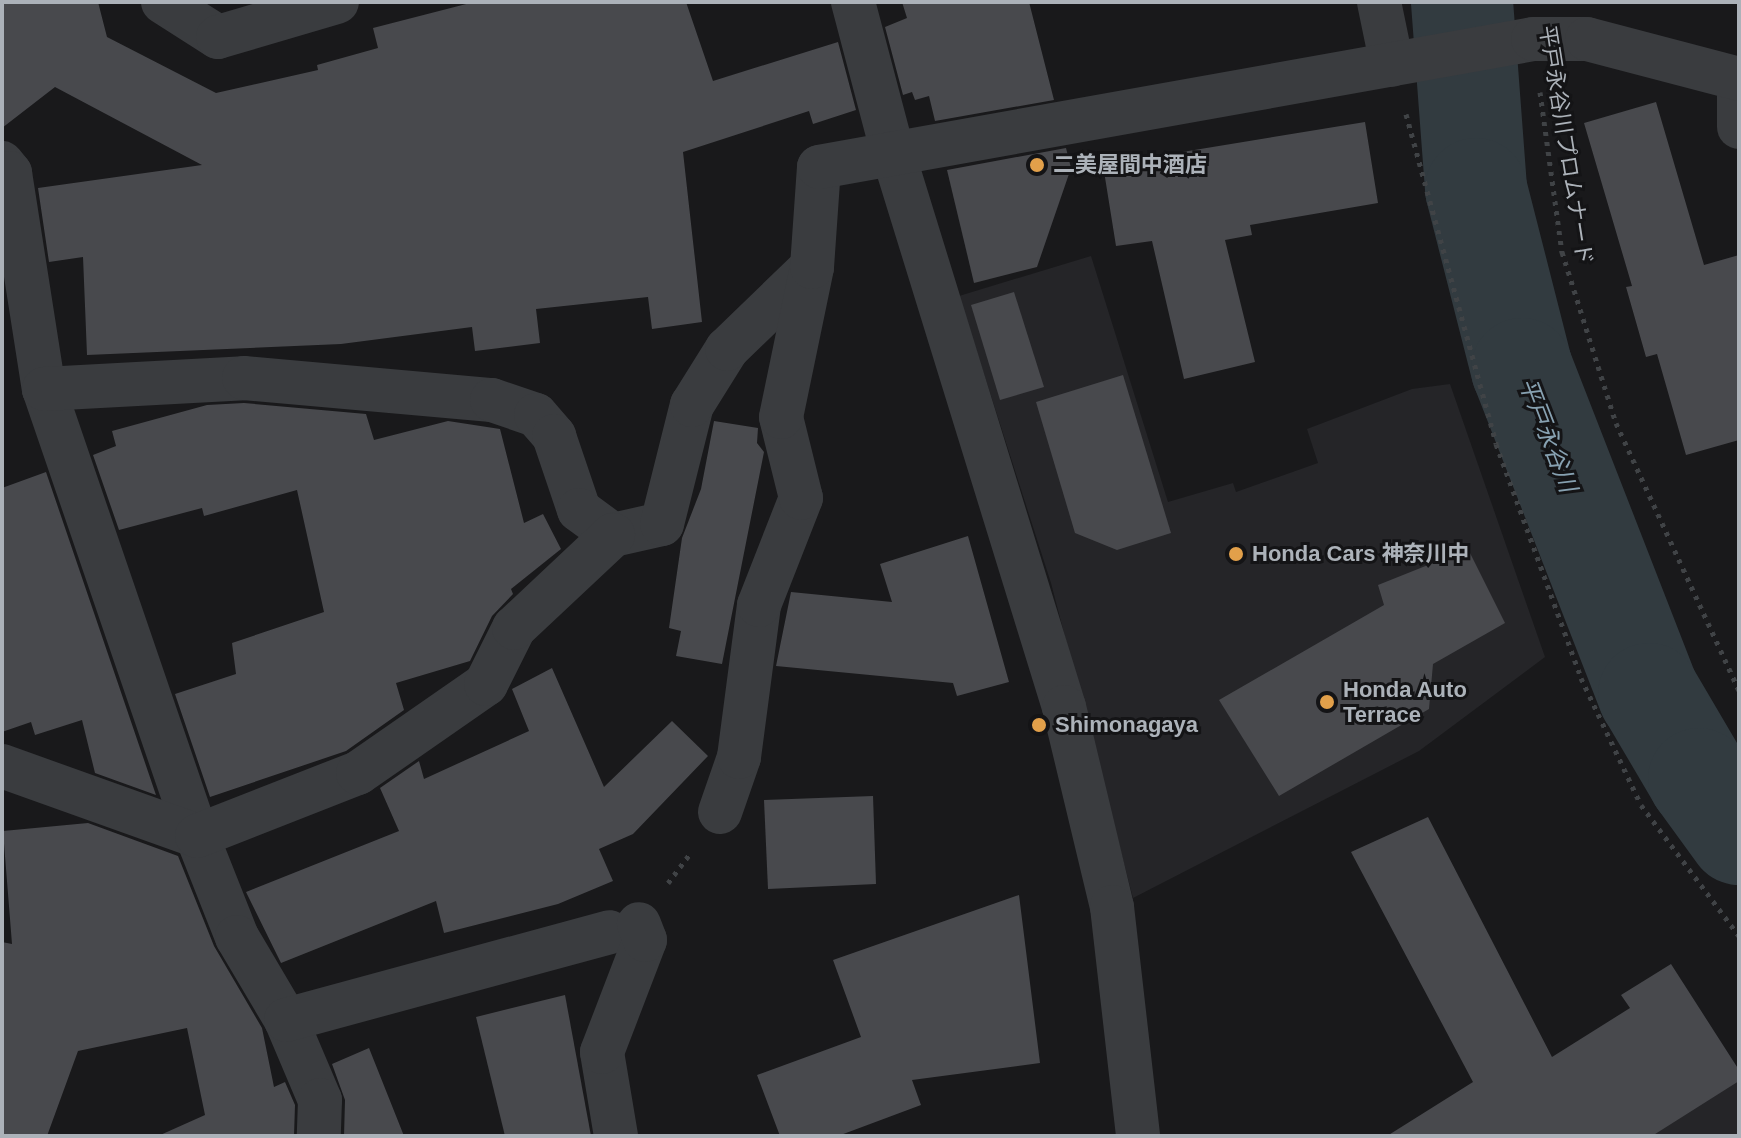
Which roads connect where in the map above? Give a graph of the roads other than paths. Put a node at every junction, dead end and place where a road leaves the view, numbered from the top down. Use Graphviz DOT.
graph roads {
  1 [pos="163,2"];
  2 [pos="337,2"];
  3 [pos="853,2"];
  4 [pos="1379,2"];
  5 [pos="1407,63"];
  6 [pos="1739,79"];
  7 [pos="1739,95"];
  8 [pos="1739,127"];
  9 [pos="893,153"];
  10 [pos="2,163"];
  11 [pos="812,267"];
  12 [pos="44,389"];
  13 [pos="613,535"];
  14 [pos="2,766"];
  15 [pos="720,812"];
  16 [pos="197,836"];
  17 [pos="286,1020"];
  18 [pos="319,1136"];
  19 [pos="616,1136"];
  20 [pos="1138,1136"];
  1 -- 2 [label="street"];
  3 -- 9 [label="street"];
  4 -- 5 [label="street"];
  5 -- 6 [label="street"];
  5 -- 9 [label="street"];
  7 -- 8 [label="street"];
  9 -- 11 [label="street"];
  9 -- 20 [label="street"];
  10 -- 12 [label="street"];
  11 -- 13 [label="street"];
  11 -- 15 [label="street"];
  12 -- 13 [label="street"];
  12 -- 16 [label="street"];
  13 -- 16 [label="street"];
  14 -- 16 [label="street"];
  16 -- 17 [label="street"];
  17 -- 18 [label="street"];
  17 -- 19 [label="street"];
}
